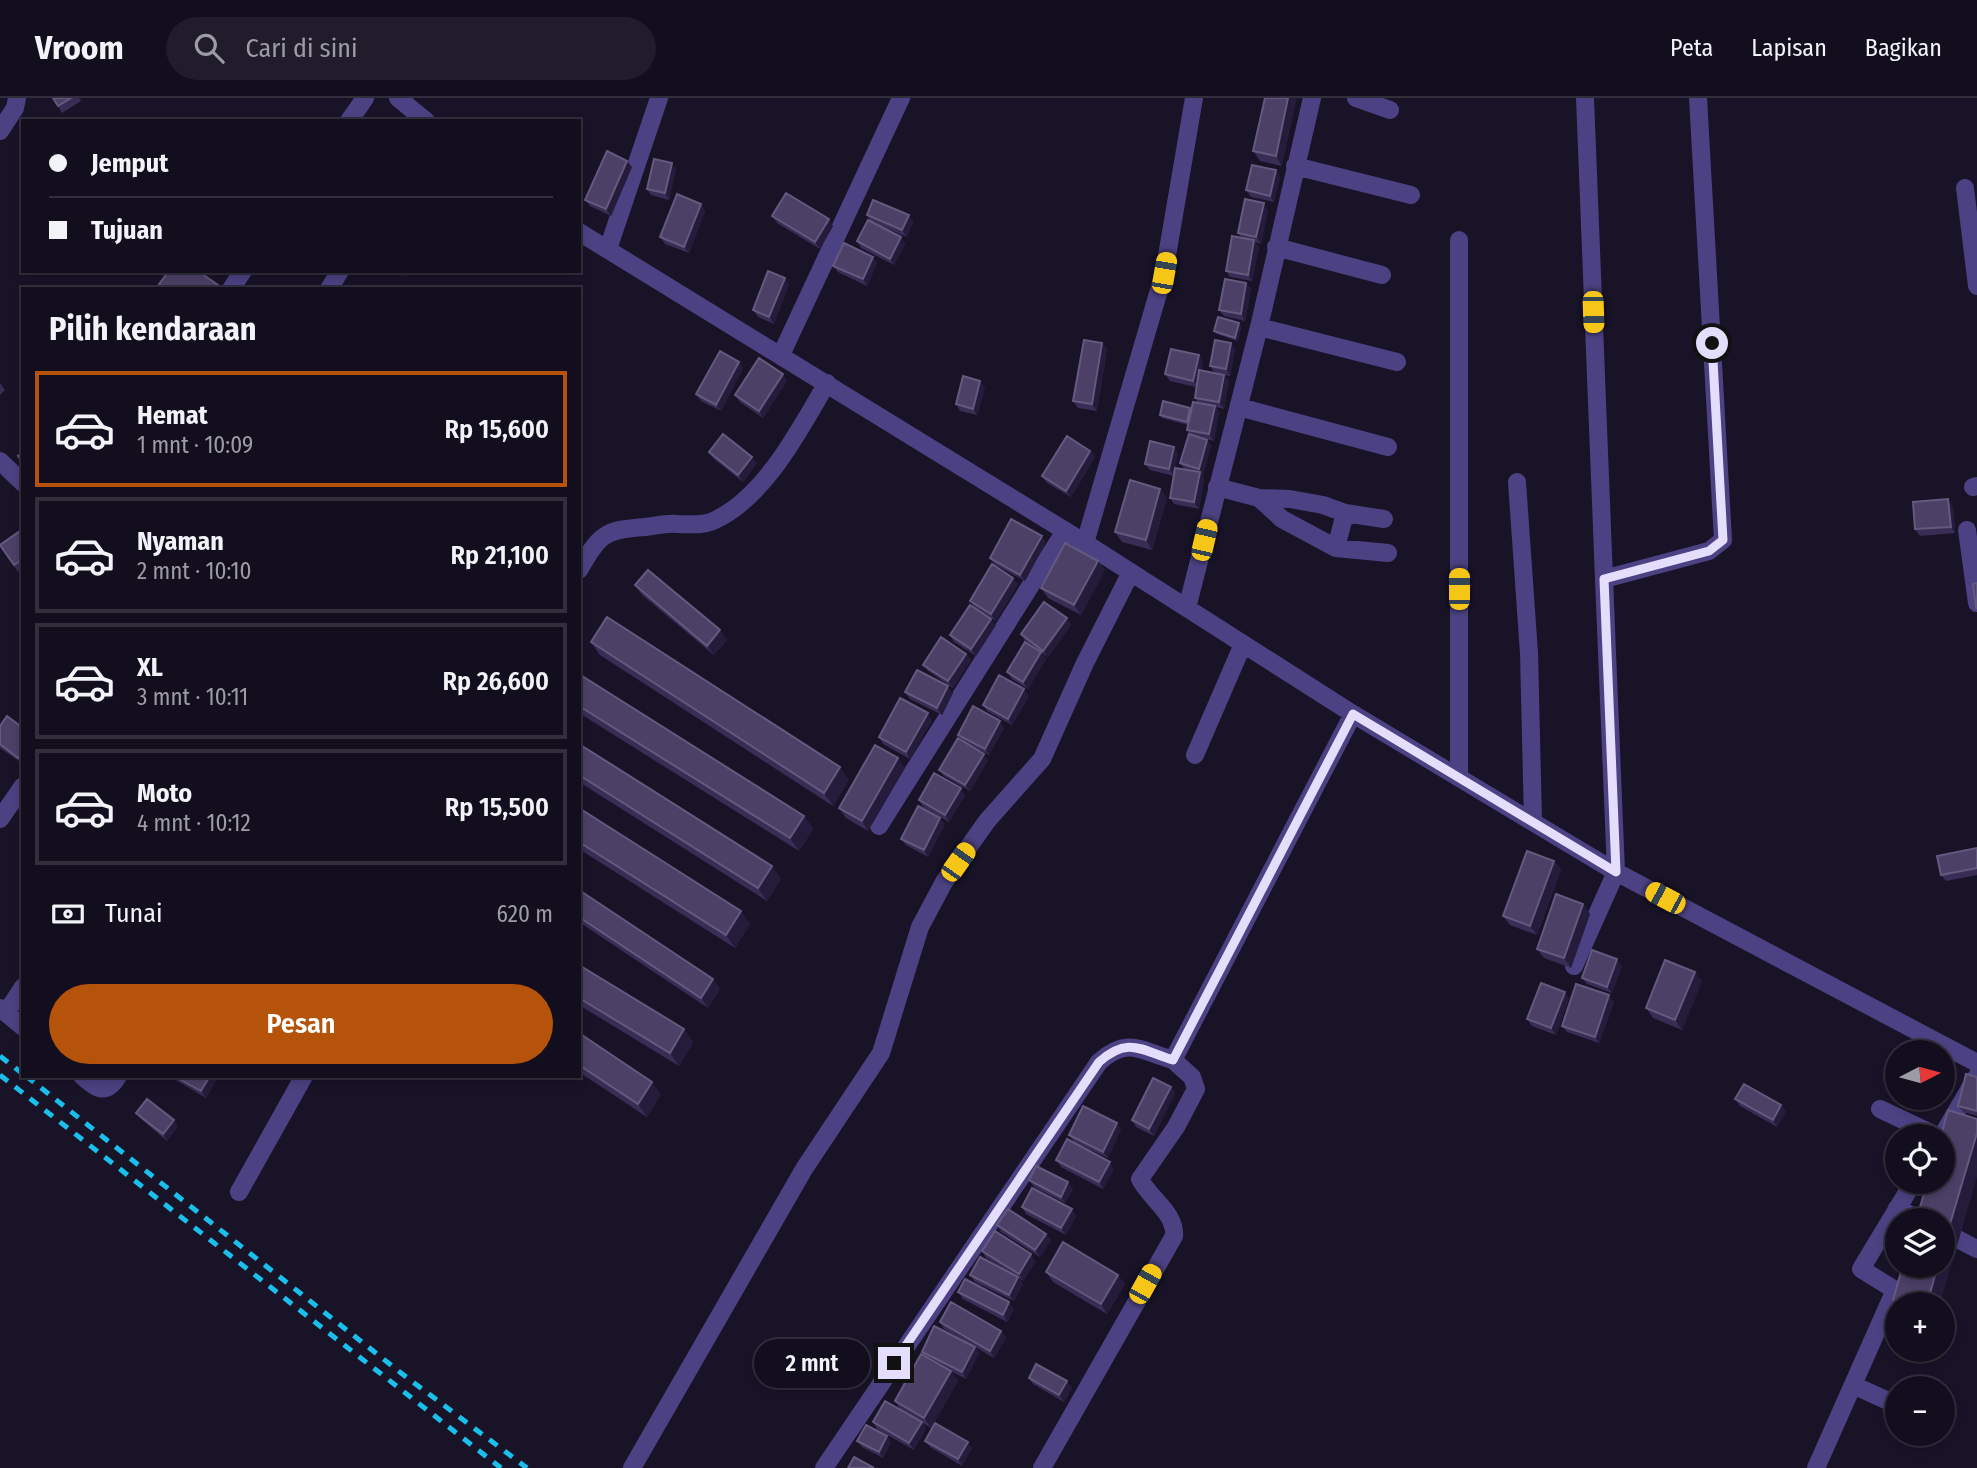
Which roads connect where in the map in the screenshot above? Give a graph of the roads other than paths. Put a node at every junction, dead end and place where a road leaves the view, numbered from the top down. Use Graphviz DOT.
graph roads {
  1 [pos="17,98"];
  2 [pos="365,98"];
  3 [pos="399,98"];
  4 [pos="659,98"];
  5 [pos="901,98"];
  6 [pos="1194,98"];
  7 [pos="1312,98"];
  8 [pos="1356,98"];
  9 [pos="1585,98"];
  10 [pos="1698,98"];
  11 [pos="1390,110"];
  12 [pos="350,119"];
  13 [pos="424,119"];
  14 [pos="0,131"];
  15 [pos="1295,166"];
  16 [pos="1965,188"];
  17 [pos="1411,195"];
  18 [pos="581,233"];
  19 [pos="1460,240"];
  20 [pos="1276,247"];
  21 [pos="608,249"];
  22 [pos="1382,275"];
  23 [pos="1977,286"];
  24 [pos="1259,327"];
  25 [pos="781,355"];
  26 [pos="1397,362"];
  27 [pos="827,383"];
  28 [pos="1239,407"];
  29 [pos="1388,447"];
  30 [pos="0,461"];
  31 [pos="21,481"];
  32 [pos="1517,482"];
  33 [pos="1217,487"];
  34 [pos="1259,498"];
  35 [pos="1345,513"];
  36 [pos="1384,519"];
  37 [pos="1967,530"];
  38 [pos="1065,531"];
  39 [pos="1086,543"];
  40 [pos="1336,548"];
  41 [pos="1388,552"];
  42 [pos="581,567"];
  43 [pos="1131,572"];
  44 [pos="1604,579"];
  45 [pos="1977,604"];
  46 [pos="1188,608"];
  47 [pos="1243,643"];
  48 [pos="1353,714"];
  49 [pos="1195,755"];
  50 [pos="1459,777"];
  51 [pos="21,789"];
  52 [pos="0,819"];
  53 [pos="1533,821"];
  54 [pos="879,825"];
  55 [pos="1616,872"];
  56 [pos="1574,966"];
  57 [pos="21,989"];
  58 [pos="3,1011"];
  59 [pos="21,1025"];
  60 [pos="1173,1060"];
  61 [pos="1977,1063"];
  62 [pos="1977,1076"];
  63 [pos="84,1078"];
  64 [pos="117,1078"];
  65 [pos="303,1078"];
  66 [pos="1880,1108"];
  67 [pos="1913,1124"];
  68 [pos="1952,1124"];
  69 [pos="239,1192"];
  70 [pos="1906,1194"];
  71 [pos="1897,1208"];
  72 [pos="1885,1228"];
  73 [pos="1955,1238"];
  74 [pos="1977,1249"];
  75 [pos="1895,1292"];
  76 [pos="1885,1323"];
  77 [pos="1853,1385"];
  78 [pos="1885,1400"];
  79 [pos="1818,1467"];
  80 [pos="632,1468"];
  81 [pos="824,1468"];
  82 [pos="1042,1468"];
  1 -- 14 [label="street"];
  2 -- 12 [label="street"];
  3 -- 13 [label="street"];
  4 -- 21 [label="street"];
  5 -- 25 [label="street"];
  6 -- 39 [label="street"];
  7 -- 15 [label="street"];
  8 -- 11 [label="street"];
  9 -- 44 [label="street"];
  10 -- 44 [label="street"];
  15 -- 17 [label="street"];
  15 -- 20 [label="street"];
  16 -- 23 [label="street"];
  18 -- 21 [label="street"];
  19 -- 50 [label="street"];
  20 -- 22 [label="street"];
  20 -- 24 [label="street"];
  21 -- 25 [label="street"];
  24 -- 26 [label="street"];
  24 -- 28 [label="street"];
  25 -- 27 [label="street"];
  27 -- 38 [label="street"];
  27 -- 42 [label="street"];
  28 -- 29 [label="street"];
  28 -- 33 [label="street"];
  30 -- 31 [label="street"];
  32 -- 53 [label="street"];
  33 -- 34 [label="street"];
  33 -- 46 [label="street"];
  34 -- 35 [label="street"];
  34 -- 40 [label="street"];
  35 -- 36 [label="street"];
  35 -- 40 [label="street"];
  37 -- 45 [label="street"];
  38 -- 39 [label="street"];
  38 -- 54 [label="street"];
  39 -- 43 [label="street"];
  40 -- 41 [label="street"];
  43 -- 46 [label="street"];
  43 -- 80 [label="street"];
  44 -- 55 [label="street"];
  46 -- 47 [label="street"];
  47 -- 48 [label="street"];
  47 -- 49 [label="street"];
  48 -- 50 [label="street"];
  48 -- 60 [label="street"];
  50 -- 53 [label="street"];
  51 -- 52 [label="street"];
  53 -- 55 [label="street"];
  55 -- 56 [label="street"];
  55 -- 61 [label="street"];
  57 -- 58 [label="street"];
  58 -- 59 [label="street"];
  60 -- 81 [label="street"];
  60 -- 82 [label="street"];
  62 -- 68 [label="street"];
  63 -- 64 [label="street"];
  65 -- 69 [label="street"];
  66 -- 67 [label="street"];
  70 -- 71 [label="street"];
  72 -- 75 [label="street"];
  73 -- 74 [label="street"];
  76 -- 77 [label="street"];
  77 -- 78 [label="street"];
  77 -- 79 [label="street"];
}
